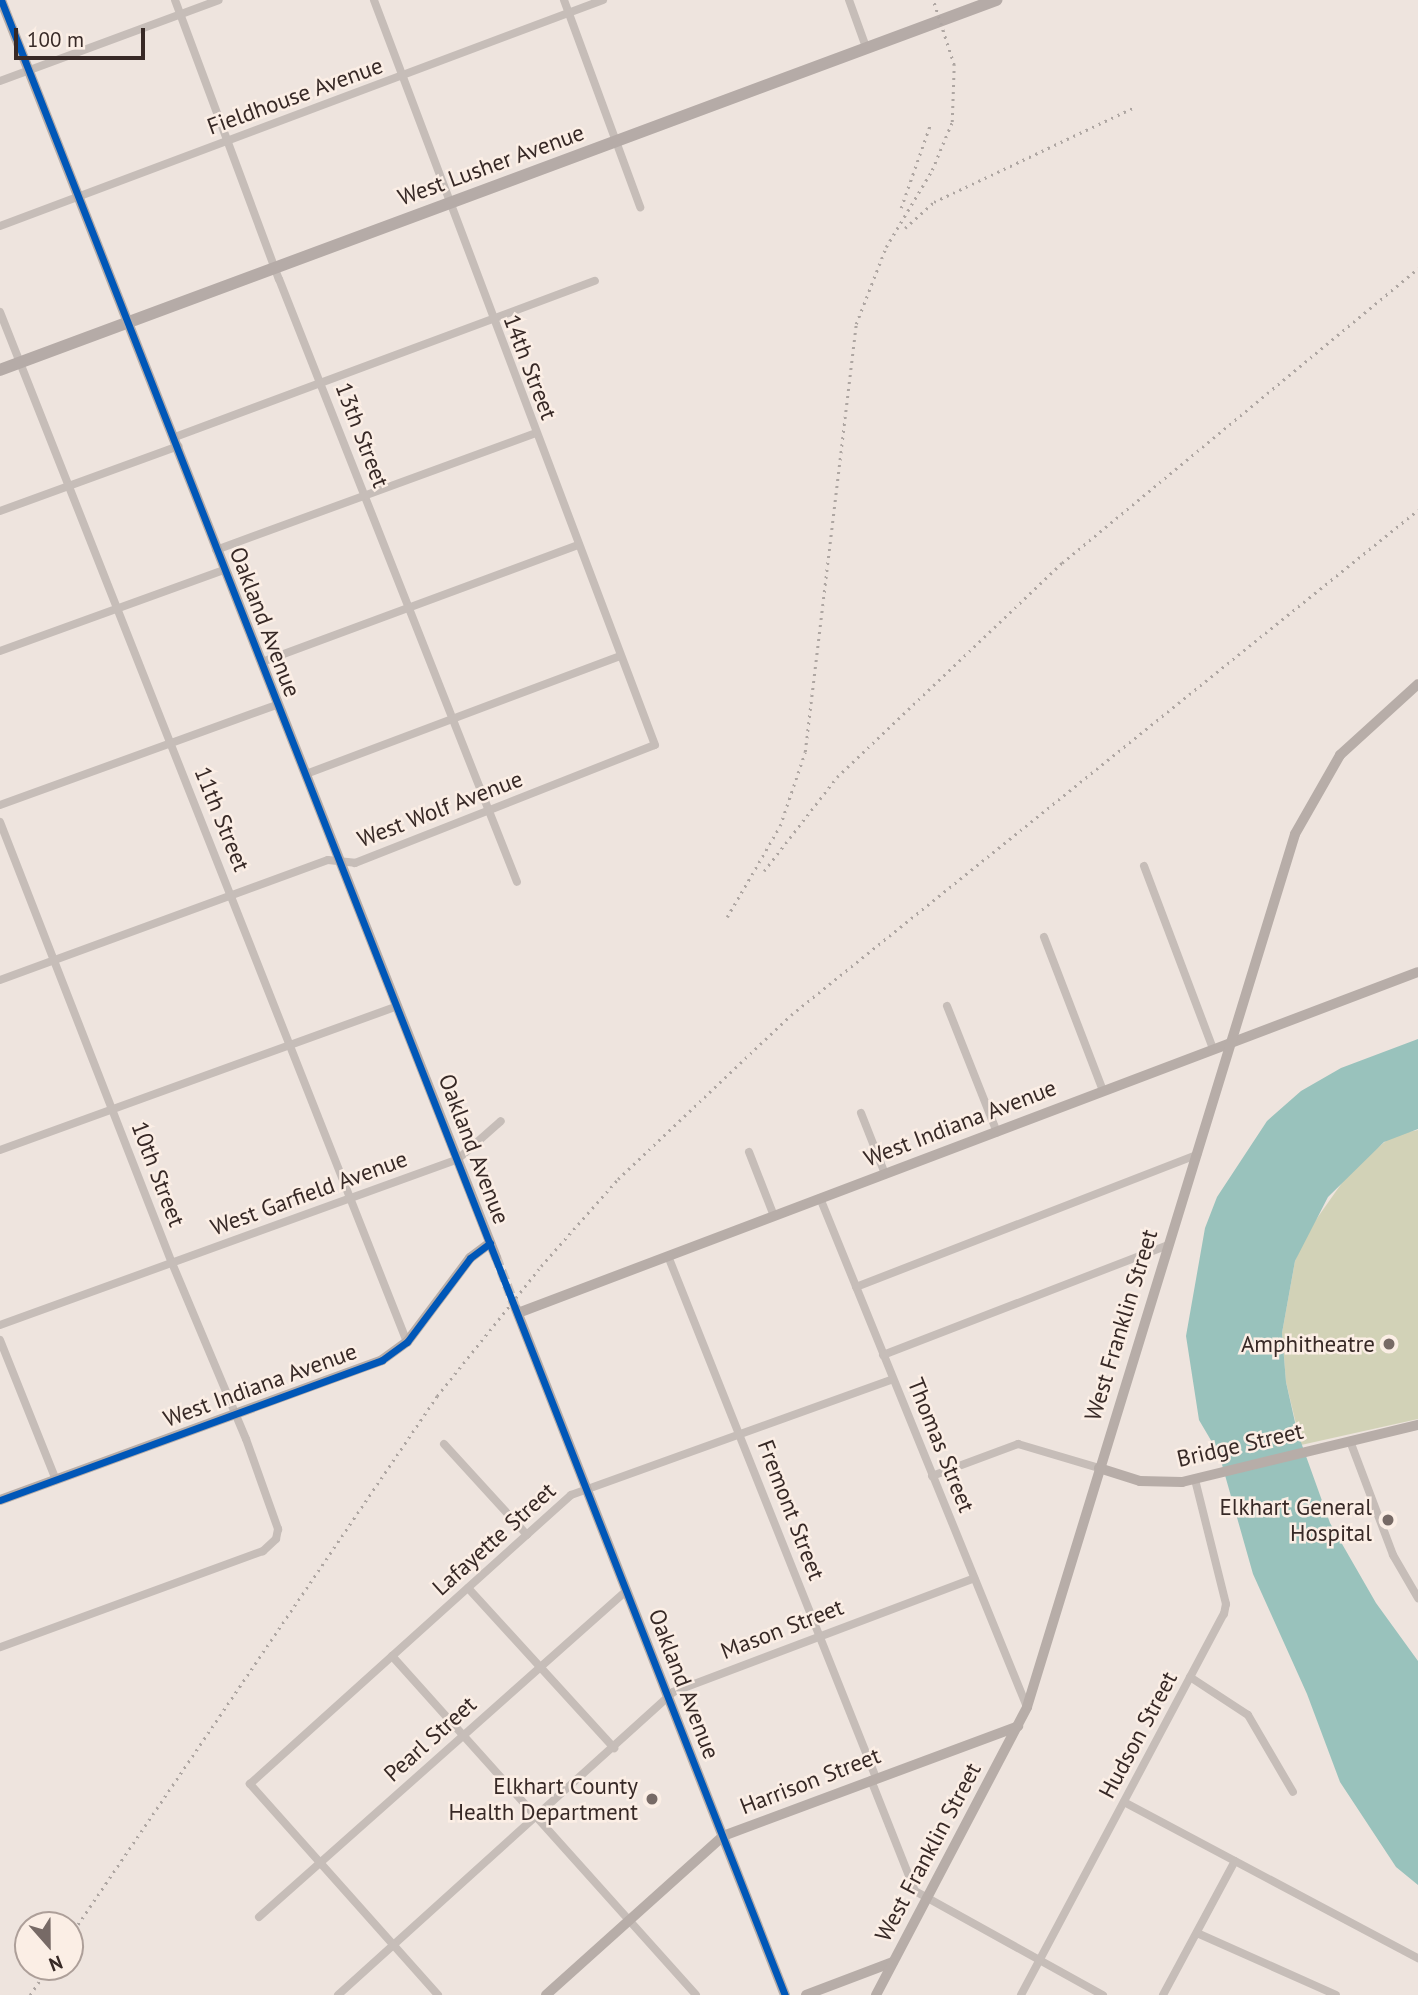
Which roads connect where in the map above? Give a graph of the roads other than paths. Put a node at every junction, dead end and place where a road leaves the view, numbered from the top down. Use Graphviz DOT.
graph roads {
  1 [pos="1,0"];
  2 [pos="175,0"];
  3 [pos="219,0"];
  4 [pos="374,0"];
  5 [pos="564,0"];
  6 [pos="603,0"];
  7 [pos="849,0"];
  8 [pos="996,0"];
  9 [pos="569,13"];
  10 [pos="180,14"];
  11 [pos="866,47"];
  12 [pos="29,71"];
  13 [pos="403,77"];
  14 [pos="0,81"];
  15 [pos="229,141"];
  16 [pos="617,141"];
  17 [pos="80,197"];
  18 [pos="447,204"];
  19 [pos="640,207"];
  20 [pos="0,226"];
  21 [pos="276,268"];
  22 [pos="595,281"];
  23 [pos="0,312"];
  24 [pos="491,320"];
  25 [pos="129,322"];
  26 [pos="19,363"];
  27 [pos="0,370"];
  28 [pos="321,382"];
  29 [pos="535,433"];
  30 [pos="177,442"];
  31 [pos="68,486"];
  32 [pos="365,495"];
  33 [pos="0,511"];
  34 [pos="578,545"];
  35 [pos="216,550"];
  36 [pos="224,570"];
  37 [pos="117,608"];
  38 [pos="410,608"];
  39 [pos="0,651"];
  40 [pos="620,656"];
  41 [pos="262,662"];
  42 [pos="1418,684"];
  43 [pos="277,705"];
  44 [pos="455,721"];
  45 [pos="170,743"];
  46 [pos="655,746"];
  47 [pos="306,774"];
  48 [pos="0,805"];
  49 [pos="488,811"];
  50 [pos="0,822"];
  51 [pos="341,861"];
  52 [pos="1144,866"];
  53 [pos="517,882"];
  54 [pos="232,895"];
  55 [pos="1044,937"];
  56 [pos="55,960"];
  57 [pos="1418,972"];
  58 [pos="0,980"];
  59 [pos="398,1006"];
  60 [pos="947,1006"];
  61 [pos="1230,1043"];
  62 [pos="289,1045"];
  63 [pos="1213,1049"];
  64 [pos="1103,1091"];
  65 [pos="113,1108"];
  66 [pos="861,1113"];
  67 [pos="501,1121"];
  68 [pos="997,1132"];
  69 [pos="0,1150"];
  70 [pos="749,1152"];
  71 [pos="1197,1155"];
  72 [pos="458,1159"];
  73 [pos="885,1174"];
  74 [pos="350,1198"];
  75 [pos="820,1198"];
  76 [pos="774,1216"];
  77 [pos="490,1243"];
  78 [pos="1168,1245"];
  79 [pos="668,1256"];
  80 [pos="496,1257"];
  81 [pos="172,1263"];
  82 [pos="856,1287"];
  83 [pos="517,1311"];
  84 [pos="0,1325"];
  85 [pos="0,1340"];
  86 [pos="407,1342"];
  87 [pos="883,1355"];
  88 [pos="893,1379"];
  89 [pos="234,1416"];
  90 [pos="1418,1425"];
  91 [pos="742,1436"];
  92 [pos="1350,1441"];
  93 [pos="444,1444"];
  94 [pos="1099,1468"];
  95 [pos="932,1476"];
  96 [pos="1201,1478"];
  97 [pos="55,1480"];
  98 [pos="588,1490"];
  99 [pos="0,1500"];
  100 [pos="527,1535"];
  101 [pos="974,1578"];
  102 [pos="468,1588"];
  103 [pos="627,1590"];
  104 [pos="1418,1598"];
  105 [pos="819,1636"];
  106 [pos="0,1647"];
  107 [pos="392,1656"];
  108 [pos="541,1665"];
  109 [pos="1191,1677"];
  110 [pos="668,1697"];
  111 [pos="1027,1707"];
  112 [pos="1018,1726"];
  113 [pos="464,1734"];
  114 [pos="614,1748"];
  115 [pos="873,1779"];
  116 [pos="1293,1793"];
  117 [pos="1124,1802"];
  118 [pos="537,1817"];
  119 [pos="723,1836"];
  120 [pos="1235,1861"];
  121 [pos="321,1863"];
  122 [pos="925,1900"];
  123 [pos="259,1917"];
  124 [pos="631,1921"];
  125 [pos="1197,1933"];
  126 [pos="394,1945"];
  127 [pos="1418,1958"];
  128 [pos="1039,1961"];
  129 [pos="893,1962"];
  130 [pos="338,1995"];
  131 [pos="438,1995"];
  132 [pos="546,1995"];
  133 [pos="696,1995"];
  134 [pos="785,1995"];
  135 [pos="806,1995"];
  136 [pos="876,1995"];
  137 [pos="1021,1995"];
  138 [pos="1103,1995"];
  139 [pos="1163,1995"];
  140 [pos="1336,1995"];
  1 -- 12 [label="street, Oakland Avenue"];
  2 -- 10 [label="street, 13th Street"];
  3 -- 10 [label="street"];
  4 -- 13 [label="street, 14th Street"];
  5 -- 9 [label="street"];
  6 -- 9 [label="street, Fieldhouse Avenue"];
  7 -- 11 [label="street"];
  8 -- 11 [label="main road, West Lusher Avenue"];
  9 -- 13 [label="street, Fieldhouse Avenue"];
  9 -- 16 [label="street"];
  10 -- 12 [label="street"];
  10 -- 15 [label="street, 13th Street"];
  11 -- 16 [label="main road, West Lusher Avenue"];
  12 -- 14 [label="street"];
  12 -- 17 [label="street, Oakland Avenue"];
  13 -- 15 [label="street, Fieldhouse Avenue"];
  13 -- 18 [label="street, 14th Street"];
  15 -- 17 [label="street, Fieldhouse Avenue"];
  15 -- 21 [label="street, 13th Street"];
  16 -- 18 [label="main road, West Lusher Avenue"];
  16 -- 19 [label="street"];
  17 -- 20 [label="street, Fieldhouse Avenue"];
  17 -- 25 [label="street, Oakland Avenue"];
  18 -- 21 [label="main road, West Lusher Avenue"];
  18 -- 24 [label="street, 14th Street"];
  21 -- 25 [label="main road, West Lusher Avenue"];
  21 -- 28 [label="street, 13th Street"];
  22 -- 24 [label="street"];
  23 -- 26 [label="street, 11th Street"];
  24 -- 28 [label="street"];
  24 -- 29 [label="street, 14th Street"];
  25 -- 26 [label="main road, West Lusher Avenue"];
  25 -- 30 [label="street, Oakland Avenue"];
  26 -- 27 [label="main road, West Lusher Avenue"];
  26 -- 31 [label="street, 11th Street"];
  28 -- 30 [label="street"];
  28 -- 32 [label="street, 13th Street"];
  29 -- 32 [label="street"];
  29 -- 34 [label="street, 14th Street"];
  30 -- 31 [label="street"];
  30 -- 35 [label="street, Oakland Avenue"];
  31 -- 33 [label="street"];
  31 -- 37 [label="street, 11th Street"];
  32 -- 35 [label="street"];
  32 -- 38 [label="street, 13th Street"];
  34 -- 38 [label="street"];
  34 -- 40 [label="street, 14th Street"];
  35 -- 36 [label="street, Oakland Avenue"];
  36 -- 37 [label="street"];
  36 -- 41 [label="street, Oakland Avenue"];
  37 -- 39 [label="street"];
  37 -- 45 [label="street, 11th Street"];
  38 -- 41 [label="street"];
  38 -- 44 [label="street, 13th Street"];
  40 -- 44 [label="street"];
  40 -- 46 [label="street, 14th Street"];
  41 -- 43 [label="street, Oakland Avenue"];
  42 -- 61 [label="street, West Franklin Street"];
  43 -- 45 [label="street"];
  43 -- 47 [label="street, Oakland Avenue"];
  44 -- 47 [label="street"];
  44 -- 49 [label="street, 13th Street"];
  45 -- 48 [label="street"];
  45 -- 54 [label="street, 11th Street"];
  46 -- 49 [label="street, West Wolf Avenue"];
  47 -- 51 [label="street, Oakland Avenue"];
  49 -- 51 [label="street, West Wolf Avenue"];
  49 -- 53 [label="street, 13th Street"];
  50 -- 56 [label="street, 10th Street"];
  51 -- 54 [label="street, West Wolf Avenue"];
  51 -- 59 [label="street, Oakland Avenue"];
  52 -- 63 [label="street"];
  54 -- 56 [label="street, West Wolf Avenue"];
  54 -- 62 [label="street, 11th Street"];
  55 -- 64 [label="street"];
  56 -- 58 [label="street, West Wolf Avenue"];
  56 -- 65 [label="street, 10th Street"];
  57 -- 61 [label="street, West Indiana Avenue"];
  59 -- 62 [label="street"];
  59 -- 72 [label="street, Oakland Avenue"];
  60 -- 68 [label="street"];
  61 -- 63 [label="street, West Indiana Avenue"];
  61 -- 71 [label="street, West Franklin Street"];
  62 -- 65 [label="street"];
  62 -- 74 [label="street, 11th Street"];
  63 -- 64 [label="street, West Indiana Avenue"];
  64 -- 68 [label="street, West Indiana Avenue"];
  65 -- 69 [label="street"];
  65 -- 81 [label="street, 10th Street"];
  66 -- 73 [label="street"];
  67 -- 72 [label="street, West Garfield Avenue"];
  68 -- 73 [label="street, West Indiana Avenue"];
  70 -- 76 [label="street"];
  71 -- 78 [label="street, West Franklin Street"];
  71 -- 82 [label="street"];
  72 -- 74 [label="street, West Garfield Avenue"];
  72 -- 77 [label="street, Oakland Avenue"];
  73 -- 75 [label="street, West Indiana Avenue"];
  74 -- 81 [label="street, West Garfield Avenue"];
  74 -- 86 [label="street, 11th Street"];
  75 -- 76 [label="street, West Indiana Avenue"];
  75 -- 82 [label="street, Thomas Street"];
  76 -- 79 [label="street, West Indiana Avenue"];
  77 -- 80 [label="street, Oakland Avenue"];
  77 -- 86 [label="street, West Indiana Avenue"];
  78 -- 87 [label="street"];
  78 -- 94 [label="street, West Franklin Street"];
  79 -- 83 [label="street, West Indiana Avenue"];
  79 -- 91 [label="street, Fremont Street"];
  81 -- 84 [label="street, West Garfield Avenue"];
  81 -- 89 [label="street, 10th Street"];
  82 -- 87 [label="street, Thomas Street"];
  83 -- 98 [label="street, Oakland Avenue"];
  85 -- 97 [label="street"];
  86 -- 89 [label="street, West Indiana Avenue"];
  87 -- 88 [label="street, Thomas Street"];
  88 -- 91 [label="street, Lafayette Street"];
  88 -- 95 [label="street, Thomas Street"];
  89 -- 97 [label="street, West Indiana Avenue"];
  89 -- 106 [label="street, 10th Street"];
  90 -- 92 [label="street, Bridge Street"];
  91 -- 98 [label="street, Lafayette Street"];
  91 -- 105 [label="street, Fremont Street"];
  92 -- 96 [label="street, Bridge Street"];
  92 -- 104 [label="street"];
  93 -- 100 [label="street"];
  94 -- 95 [label="street"];
  94 -- 96 [label="street, Bridge Street"];
  94 -- 111 [label="street, West Franklin Street"];
  95 -- 101 [label="street, Thomas Street"];
  96 -- 109 [label="street, Hudson Street"];
  97 -- 99 [label="street, West Indiana Avenue"];
  98 -- 100 [label="street, Lafayette Street"];
  98 -- 103 [label="street, Oakland Avenue"];
  100 -- 102 [label="street, Lafayette Street"];
  101 -- 105 [label="street, Mason Street"];
  101 -- 111 [label="street, Thomas Street"];
  102 -- 107 [label="street, Lafayette Street"];
  102 -- 108 [label="street"];
  103 -- 108 [label="street, Pearl Street"];
  103 -- 110 [label="street, Oakland Avenue"];
  105 -- 110 [label="street, Mason Street"];
  105 -- 115 [label="street, Fremont Street"];
  107 -- 113 [label="street"];
  107 -- 121 [label="street, Lafayette Street"];
  108 -- 113 [label="street, Pearl Street"];
  108 -- 114 [label="street"];
  109 -- 116 [label="street"];
  109 -- 117 [label="street, Hudson Street"];
  110 -- 114 [label="street, Mason Street"];
  110 -- 119 [label="street, Oakland Avenue"];
  111 -- 112 [label="street, West Franklin Street"];
  112 -- 115 [label="street, Harrison Street"];
  112 -- 122 [label="street, West Franklin Street"];
  113 -- 118 [label="street"];
  113 -- 121 [label="street, Pearl Street"];
  114 -- 118 [label="street, Mason Street"];
  115 -- 119 [label="street, Harrison Street"];
  115 -- 122 [label="street, Fremont Street"];
  117 -- 120 [label="street"];
  117 -- 128 [label="street, Hudson Street"];
  118 -- 124 [label="street"];
  118 -- 126 [label="street, Mason Street"];
  119 -- 124 [label="street, Harrison Street"];
  119 -- 134 [label="street, Oakland Avenue"];
  120 -- 125 [label="street"];
  120 -- 127 [label="street"];
  121 -- 123 [label="street, Pearl Street"];
  121 -- 126 [label="street"];
  122 -- 128 [label="street"];
  122 -- 129 [label="street, West Franklin Street"];
  124 -- 132 [label="street, Harrison Street"];
  124 -- 133 [label="street"];
  125 -- 139 [label="street"];
  125 -- 140 [label="street"];
  126 -- 130 [label="street, Mason Street"];
  126 -- 131 [label="street"];
  128 -- 137 [label="street, Hudson Street"];
  128 -- 138 [label="street"];
  129 -- 135 [label="street"];
  129 -- 136 [label="street, West Franklin Street"];
}
